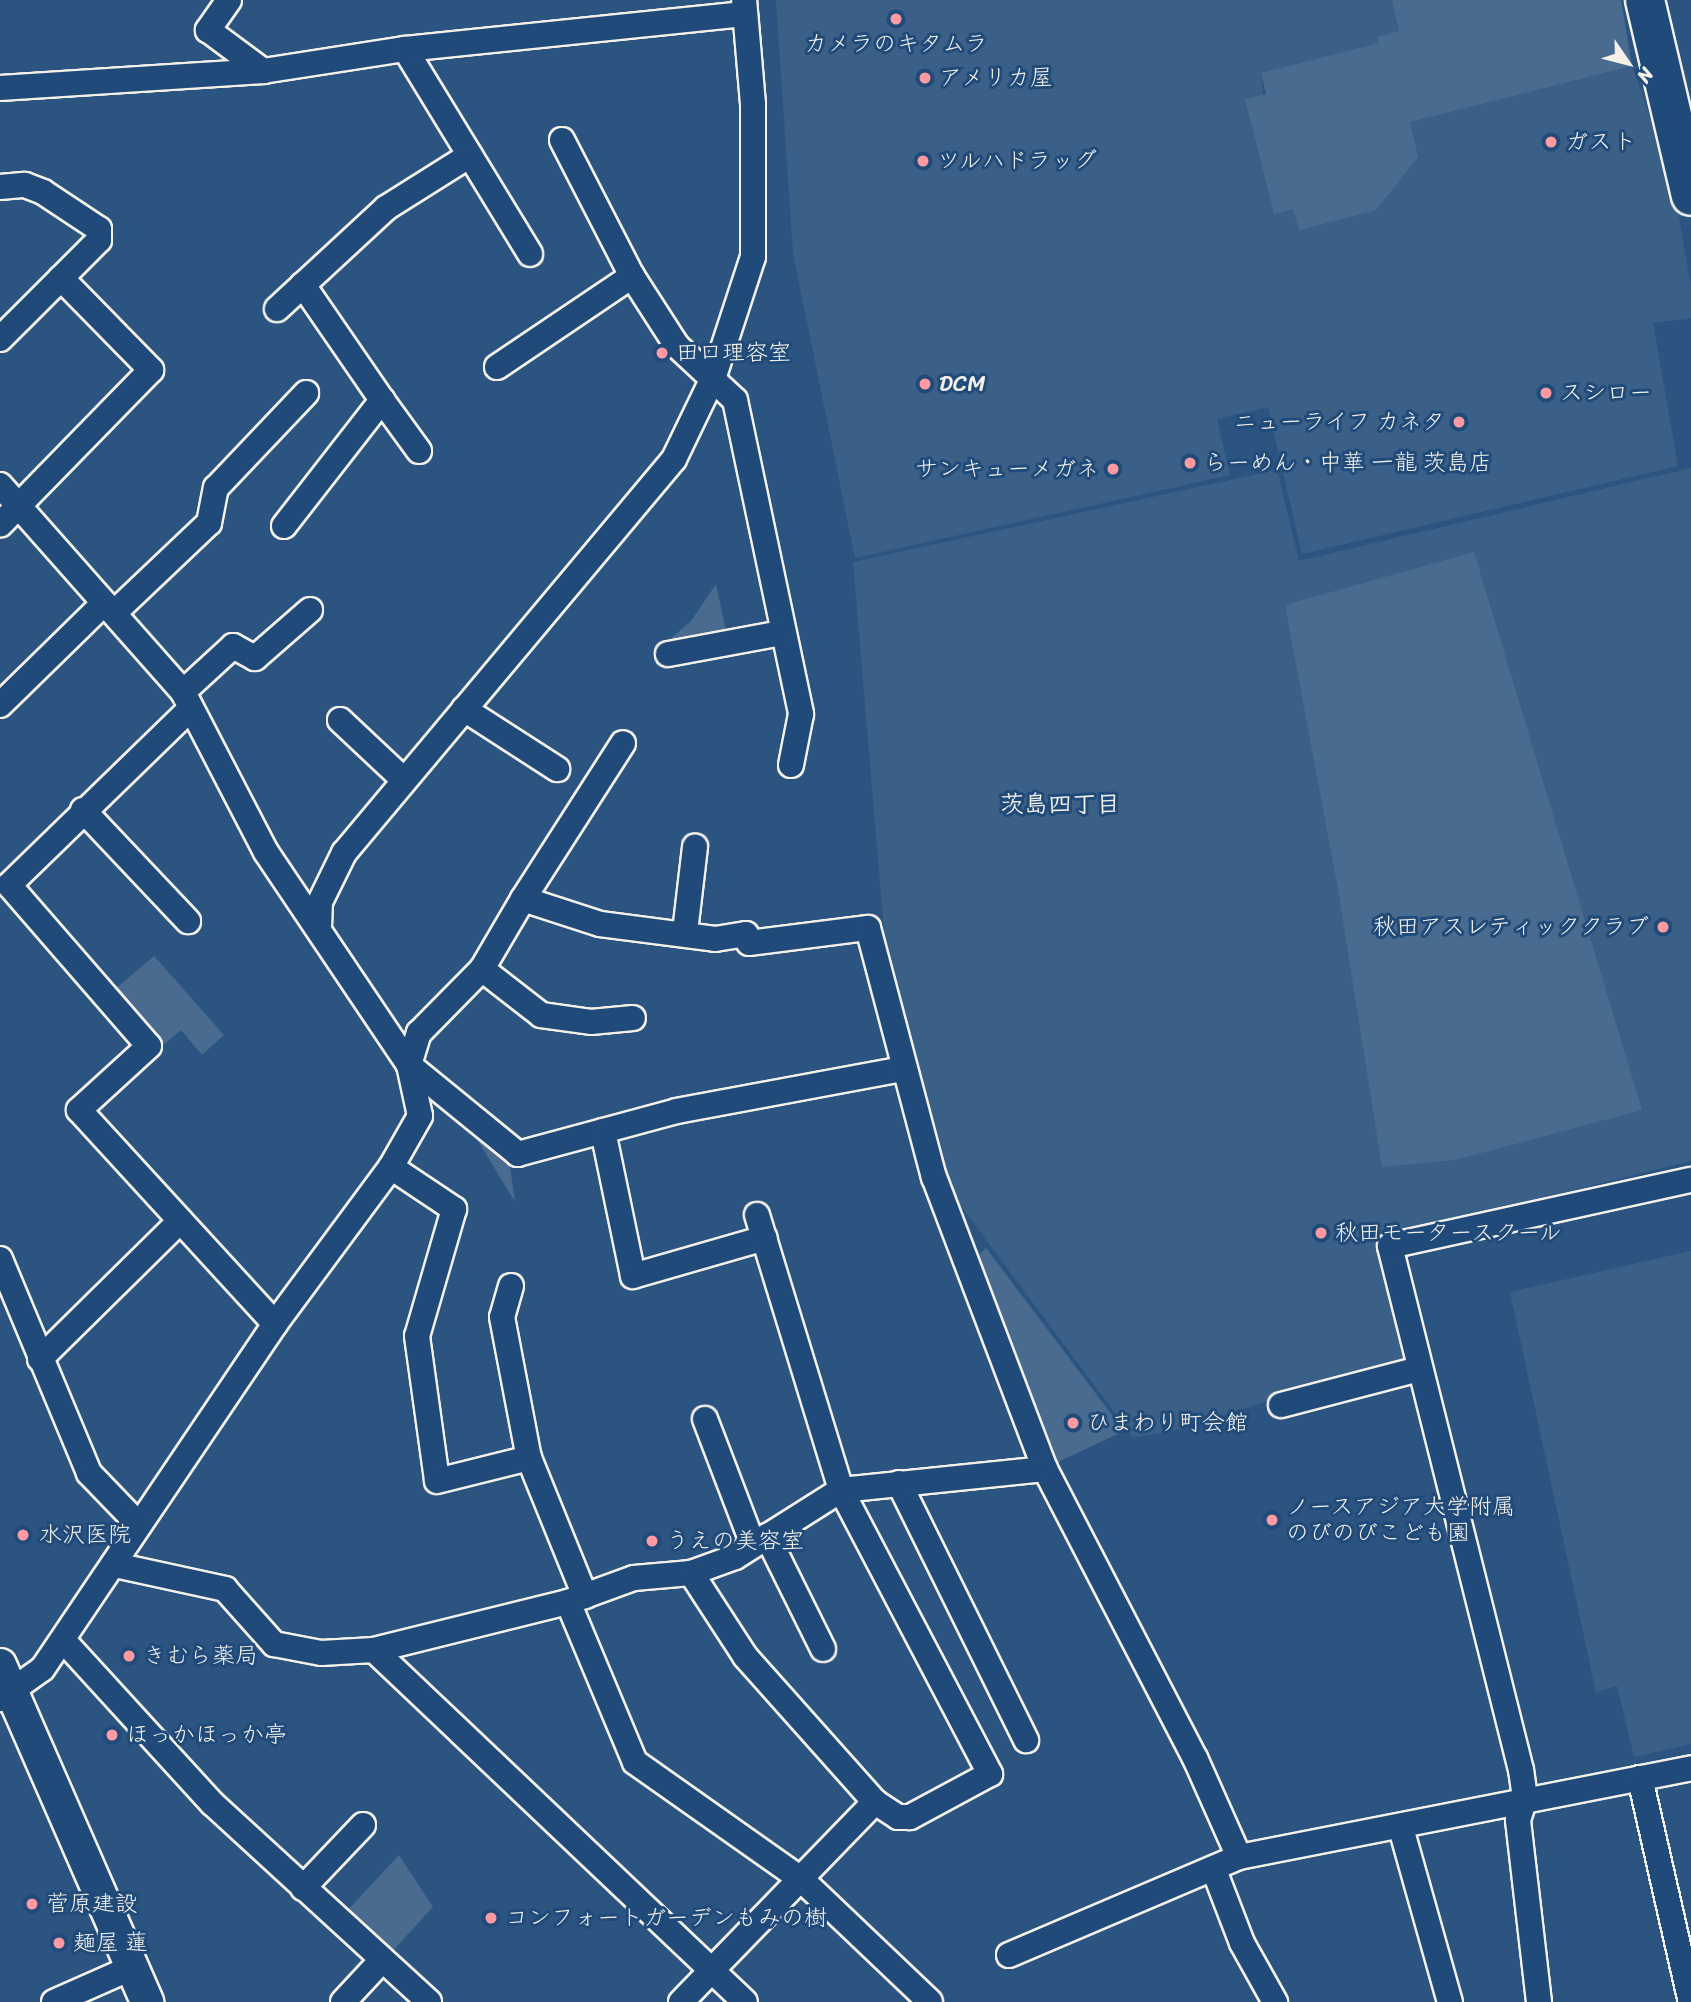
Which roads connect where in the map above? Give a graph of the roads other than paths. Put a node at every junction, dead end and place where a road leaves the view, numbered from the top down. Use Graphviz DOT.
graph roads {
  1 [pos="229,0"];
  2 [pos="1645,0"];
  3 [pos="744,7"];
  4 [pos="405,48"];
  5 [pos="263,71"];
  6 [pos="0,88"];
  7 [pos="562,140"];
  8 [pos="470,155"];
  9 [pos="0,187"];
  10 [pos="1691,196"];
  11 [pos="530,254"];
  12 [pos="632,276"];
  13 [pos="61,278"];
  14 [pos="303,285"];
  15 [pos="277,309"];
  16 [pos="0,339"];
  17 [pos="498,367"];
  18 [pos="714,376"];
  19 [pos="306,393"];
  20 [pos="382,400"];
  21 [pos="419,451"];
  22 [pos="0,485"];
  23 [pos="19,506"];
  24 [pos="0,525"];
  25 [pos="284,526"];
  26 [pos="109,608"];
  27 [pos="310,610"];
  28 [pos="781,633"];
  29 [pos="668,654"];
  30 [pos="186,701"];
  31 [pos="0,705"];
  32 [pos="464,709"];
  33 [pos="340,720"];
  34 [pos="623,743"];
  35 [pos="791,765"];
  36 [pos="557,769"];
  37 [pos="404,780"];
  38 [pos="83,810"];
  39 [pos="695,847"];
  40 [pos="523,899"];
  41 [pos="188,921"];
  42 [pos="319,928"];
  43 [pos="685,932"];
  44 [pos="482,970"];
  45 [pos="633,1018"];
  46 [pos="409,1065"];
  47 [pos="903,1069"];
  48 [pos="603,1131"];
  49 [pos="391,1167"];
  50 [pos="1691,1180"];
  51 [pos="180,1220"];
  52 [pos="0,1259"];
  53 [pos="511,1286"];
  54 [pos="275,1324"];
  55 [pos="40,1359"];
  56 [pos="1419,1369"];
  57 [pos="1281,1405"];
  58 [pos="705,1419"];
  59 [pos="529,1458"];
  60 [pos="1045,1469"];
  61 [pos="900,1483"];
  62 [pos="841,1490"];
  63 [pos="139,1525"];
  64 [pos="760,1540"];
  65 [pos="116,1565"];
  66 [pos="691,1573"];
  67 [pos="576,1599"];
  68 [pos="63,1640"];
  69 [pos="374,1650"];
  70 [pos="823,1650"];
  71 [pos="0,1665"];
  72 [pos="6,1696"];
  73 [pos="1026,1740"];
  74 [pos="1691,1768"];
  75 [pos="1640,1778"];
  76 [pos="1525,1798"];
  77 [pos="875,1802"];
  78 [pos="363,1825"];
  79 [pos="1401,1828"];
  80 [pos="1239,1857"];
  81 [pos="1214,1870"];
  82 [pos="801,1880"];
  83 [pos="303,1888"];
  84 [pos="1009,1955"];
  85 [pos="382,1959"];
  86 [pos="131,1968"];
  87 [pos="711,1970"];
  88 [pos="54,2002"];
  89 [pos="147,2002"];
  90 [pos="343,2002"];
  91 [pos="429,2002"];
  92 [pos="681,2002"];
  93 [pos="746,2002"];
  94 [pos="930,2002"];
  95 [pos="1275,2002"];
  96 [pos="1450,2002"];
  97 [pos="1539,2002"];
  98 [pos="1691,2002"];
  1 -- 5 [label="street"];
  2 -- 10 [label="main road"];
  3 -- 4 [label="street"];
  3 -- 18 [label="street"];
  4 -- 5 [label="street"];
  4 -- 8 [label="street"];
  5 -- 6 [label="street"];
  7 -- 12 [label="street"];
  8 -- 11 [label="street"];
  8 -- 14 [label="street"];
  9 -- 13 [label="street"];
  12 -- 17 [label="street"];
  12 -- 18 [label="street"];
  13 -- 16 [label="street"];
  13 -- 23 [label="street"];
  14 -- 15 [label="street"];
  14 -- 20 [label="street"];
  18 -- 28 [label="street"];
  18 -- 32 [label="street"];
  19 -- 26 [label="street"];
  20 -- 21 [label="street"];
  20 -- 25 [label="street"];
  22 -- 23 [label="street"];
  23 -- 24 [label="street"];
  23 -- 26 [label="street"];
  26 -- 30 [label="street"];
  26 -- 31 [label="street"];
  27 -- 30 [label="street"];
  28 -- 29 [label="street"];
  28 -- 35 [label="street"];
  30 -- 38 [label="street"];
  30 -- 42 [label="street"];
  32 -- 36 [label="street"];
  32 -- 37 [label="street"];
  33 -- 37 [label="street"];
  34 -- 40 [label="street"];
  37 -- 42 [label="street"];
  38 -- 41 [label="street"];
  38 -- 51 [label="street"];
  39 -- 43 [label="street"];
  40 -- 43 [label="street"];
  40 -- 44 [label="street"];
  42 -- 46 [label="street"];
  43 -- 47 [label="street"];
  44 -- 45 [label="street"];
  44 -- 46 [label="street"];
  46 -- 48 [label="street"];
  46 -- 49 [label="street"];
  47 -- 48 [label="street"];
  47 -- 60 [label="street"];
  48 -- 62 [label="street"];
  49 -- 54 [label="street"];
  49 -- 59 [label="street"];
  50 -- 56 [label="street"];
  51 -- 54 [label="street"];
  51 -- 55 [label="street"];
  52 -- 55 [label="street"];
  53 -- 59 [label="street"];
  54 -- 63 [label="street"];
  55 -- 63 [label="street"];
  56 -- 57 [label="street"];
  56 -- 76 [label="street"];
  58 -- 64 [label="street"];
  59 -- 67 [label="street"];
  60 -- 61 [label="street"];
  60 -- 80 [label="street"];
  61 -- 62 [label="street"];
  61 -- 73 [label="street"];
  62 -- 64 [label="street"];
  62 -- 77 [label="street"];
  63 -- 65 [label="street"];
  64 -- 66 [label="street"];
  64 -- 70 [label="street"];
  65 -- 68 [label="street"];
  65 -- 69 [label="street"];
  66 -- 67 [label="street"];
  66 -- 77 [label="street"];
  67 -- 69 [label="street"];
  67 -- 82 [label="street"];
  68 -- 72 [label="street"];
  68 -- 83 [label="street"];
  69 -- 87 [label="street"];
  71 -- 72 [label="street"];
  72 -- 86 [label="street"];
  74 -- 75 [label="street"];
  75 -- 76 [label="street"];
  75 -- 98 [label="street"];
  76 -- 79 [label="street"];
  76 -- 97 [label="street"];
  77 -- 82 [label="street"];
  78 -- 83 [label="street"];
  79 -- 80 [label="street"];
  79 -- 96 [label="street"];
  80 -- 81 [label="street"];
  81 -- 84 [label="street"];
  81 -- 95 [label="street"];
  82 -- 87 [label="street"];
  82 -- 94 [label="street"];
  83 -- 85 [label="street"];
  85 -- 90 [label="street"];
  85 -- 91 [label="street"];
  86 -- 88 [label="street"];
  86 -- 89 [label="street"];
  87 -- 92 [label="street"];
  87 -- 93 [label="street"];
}
